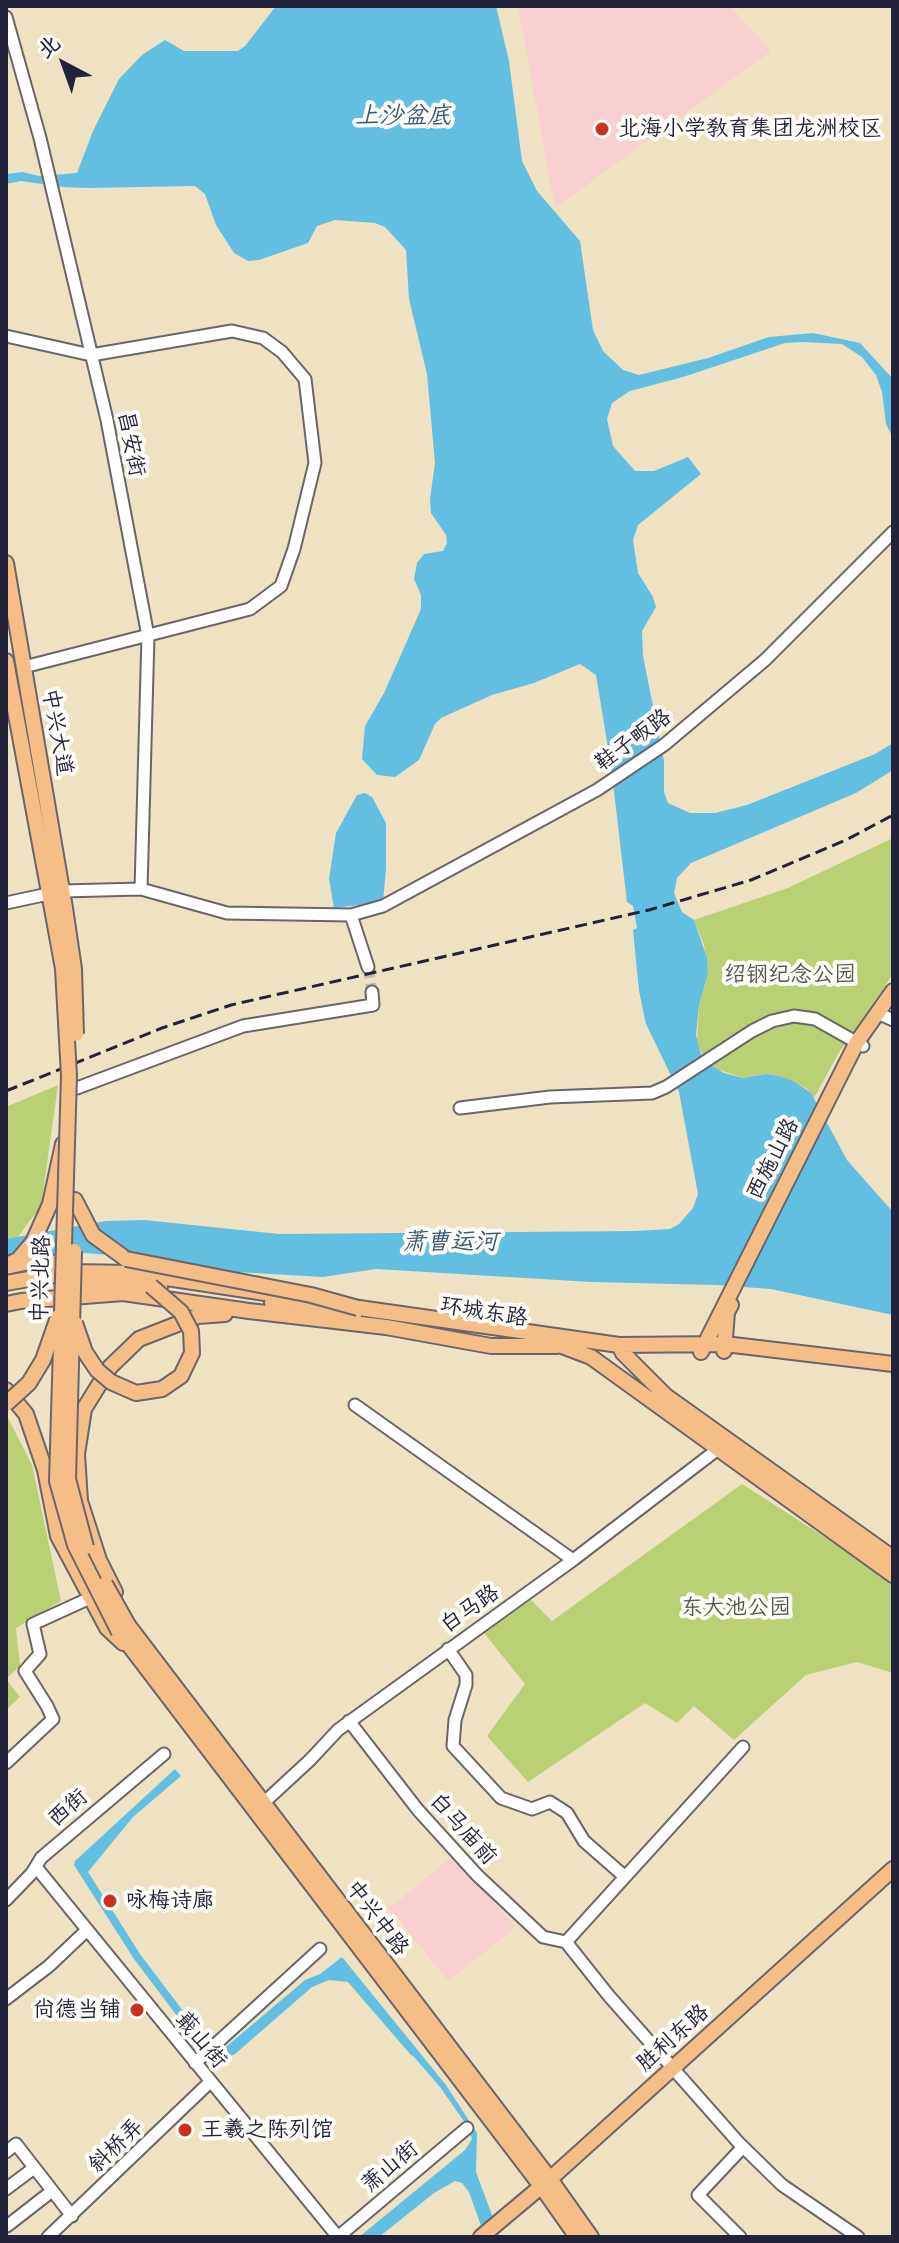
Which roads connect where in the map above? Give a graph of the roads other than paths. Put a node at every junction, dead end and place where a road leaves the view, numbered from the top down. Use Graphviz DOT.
graph roads {
  1 [pos="6,17"];
  2 [pos="6,336"];
  3 [pos="91,355"];
  4 [pos="893,532"];
  5 [pos="6,563"];
  6 [pos="148,636"];
  7 [pos="6,661"];
  8 [pos="24,667"];
  9 [pos="141,889"];
  10 [pos="56,892"];
  11 [pos="6,903"];
  12 [pos="59,911"];
  13 [pos="351,915"];
  14 [pos="368,967"];
  15 [pos="893,991"];
  16 [pos="372,992"];
  17 [pos="893,1002"];
  18 [pos="888,1018"];
  19 [pos="858,1048"];
  20 [pos="77,1088"];
  21 [pos="460,1108"];
  22 [pos="68,1125"];
  23 [pos="75,1200"];
  24 [pos="6,1266"];
  25 [pos="69,1277"];
  26 [pos="6,1283"];
  27 [pos="151,1286"];
  28 [pos="6,1292"];
  29 [pos="6,1304"];
  30 [pos="358,1308"];
  31 [pos="67,1310"];
  32 [pos="725,1310"];
  33 [pos="249,1311"];
  34 [pos="503,1333"];
  35 [pos="560,1343"];
  36 [pos="702,1348"];
  37 [pos="725,1348"];
  38 [pos="621,1349"];
  39 [pos="893,1364"];
  40 [pos="893,1372"];
  41 [pos="6,1390"];
  42 [pos="6,1404"];
  43 [pos="355,1405"];
  44 [pos="718,1449"];
  45 [pos="893,1558"];
  46 [pos="573,1560"];
  47 [pos="893,1575"];
  48 [pos="90,1598"];
  49 [pos="124,1629"];
  50 [pos="139,1639"];
  51 [pos="448,1649"];
  52 [pos="141,1661"];
  53 [pos="349,1721"];
  54 [pos="743,1747"];
  55 [pos="164,1754"];
  56 [pos="6,1763"];
  57 [pos="259,1808"];
  58 [pos="36,1867"];
  59 [pos="893,1869"];
  60 [pos="624,1876"];
  61 [pos="893,1877"];
  62 [pos="6,1900"];
  63 [pos="87,1930"];
  64 [pos="566,1942"];
  65 [pos="320,1949"];
  66 [pos="6,1999"];
  67 [pos="203,2056"];
  68 [pos="676,2071"];
  69 [pos="210,2082"];
  70 [pos="467,2128"];
  71 [pos="743,2147"];
  72 [pos="6,2152"];
  73 [pos="34,2168"];
  74 [pos="548,2187"];
  75 [pos="6,2189"];
  76 [pos="52,2191"];
  77 [pos="72,2216"];
  78 [pos="7,2226"];
  79 [pos="494,2233"];
  80 [pos="48,2237"];
  81 [pos="338,2237"];
  82 [pos="481,2237"];
  83 [pos="577,2237"];
  84 [pos="591,2237"];
  85 [pos="740,2237"];
  86 [pos="858,2237"];
  1 -- 3 [label="street, 昌安街"];
  2 -- 3 [label="street"];
  3 -- 6 [label="street, 昌安街"];
  3 -- 6 [label="street"];
  4 -- 13 [label="street, 鞋子畈路"];
  5 -- 8 [label="main road, 中兴大道"];
  6 -- 8 [label="street"];
  6 -- 9 [label="street, 昌安街"];
  7 -- 10 [label="main road, 中兴大道"];
  8 -- 10 [label="main road, 中兴大道"];
  9 -- 10 [label="street, 鞋子畈路"];
  9 -- 13 [label="street, 鞋子畈路"];
  10 -- 11 [label="street, 鞋子畈路"];
  10 -- 12 [label="main road, 中兴大道"];
  12 -- 20 [label="main road, 中兴北路, bridge"];
  12 -- 22 [label="main road, 中兴北路, bridge"];
  13 -- 14 [label="street"];
  15 -- 19 [label="main road, 西施山路"];
  16 -- 20 [label="street"];
  17 -- 18 [label="main road, 西施山路"];
  18 -- 19 [label="main road, 西施山路"];
  19 -- 21 [label="street"];
  19 -- 32 [label="main road, 西施山路"];
  20 -- 23 [label="main road, 中兴北路"];
  22 -- 24 [label="main road, bridge"];
  22 -- 31 [label="main road, 中兴北路, bridge"];
  23 -- 30 [label="main road, bridge"];
  23 -- 31 [label="main road, 中兴北路, bridge"];
  24 -- 35 [label="main road"];
  25 -- 26 [label="main road"];
  25 -- 27 [label="main road, 环城东路"];
  25 -- 28 [label="main road"];
  25 -- 30 [label="main road, 环城东路, bridge"];
  27 -- 31 [label="main road, bridge"];
  27 -- 34 [label="main road, 环城东路"];
  29 -- 33 [label="main road"];
  30 -- 34 [label="main road, 环城东路"];
  31 -- 42 [label="main road, bridge"];
  31 -- 49 [label="main road, 中兴北路, bridge"];
  32 -- 36 [label="main road, 西施山路"];
  32 -- 37 [label="main road, 西施山路"];
  33 -- 35 [label="main road"];
  33 -- 50 [label="main road"];
  34 -- 35 [label="main road, 环城东路"];
  35 -- 38 [label="main road, 环城东路"];
  35 -- 44 [label="main road"];
  36 -- 37 [label="main road, 环城东路"];
  36 -- 38 [label="main road, 环城东路"];
  37 -- 39 [label="main road, 环城东路"];
  37 -- 40 [label="main road, 环城东路"];
  38 -- 45 [label="main road"];
  41 -- 48 [label="main road"];
  43 -- 46 [label="street"];
  44 -- 46 [label="street, 白马路"];
  44 -- 47 [label="main road"];
  46 -- 51 [label="street, 白马路"];
  48 -- 52 [label="main road"];
  48 -- 56 [label="street"];
  49 -- 50 [label="main road, 中兴中路"];
  49 -- 52 [label="main road, 中兴中路"];
  50 -- 57 [label="main road, 中兴中路"];
  51 -- 53 [label="street, 白马路"];
  51 -- 60 [label="street"];
  52 -- 57 [label="main road, 中兴中路"];
  53 -- 57 [label="street, 白马路"];
  53 -- 64 [label="street, 白马庙前"];
  54 -- 60 [label="street"];
  55 -- 58 [label="street, 西街"];
  57 -- 74 [label="main road, 中兴中路"];
  58 -- 62 [label="street, 西街"];
  58 -- 63 [label="street, 蕺山街"];
  59 -- 68 [label="main road, 胜利东路"];
  60 -- 64 [label="street"];
  61 -- 68 [label="main road, 胜利东路"];
  63 -- 66 [label="street"];
  63 -- 67 [label="street, 蕺山街"];
  64 -- 68 [label="street"];
  65 -- 67 [label="street"];
  67 -- 69 [label="street, 蕺山街"];
  68 -- 71 [label="street"];
  68 -- 74 [label="main road, 胜利东路"];
  69 -- 77 [label="street, 斜桥弄"];
  69 -- 81 [label="street, 蕺山街"];
  70 -- 81 [label="street, 萧山街"];
  71 -- 85 [label="street"];
  71 -- 86 [label="street"];
  72 -- 73 [label="street"];
  73 -- 75 [label="street"];
  73 -- 76 [label="street"];
  74 -- 79 [label="main road, 胜利东路"];
  74 -- 83 [label="main road, 中兴中路"];
  74 -- 84 [label="main road, 中兴中路"];
  76 -- 77 [label="street"];
  76 -- 78 [label="street"];
  77 -- 80 [label="street, 斜桥弄"];
  79 -- 82 [label="main road, 胜利东路"];
}
